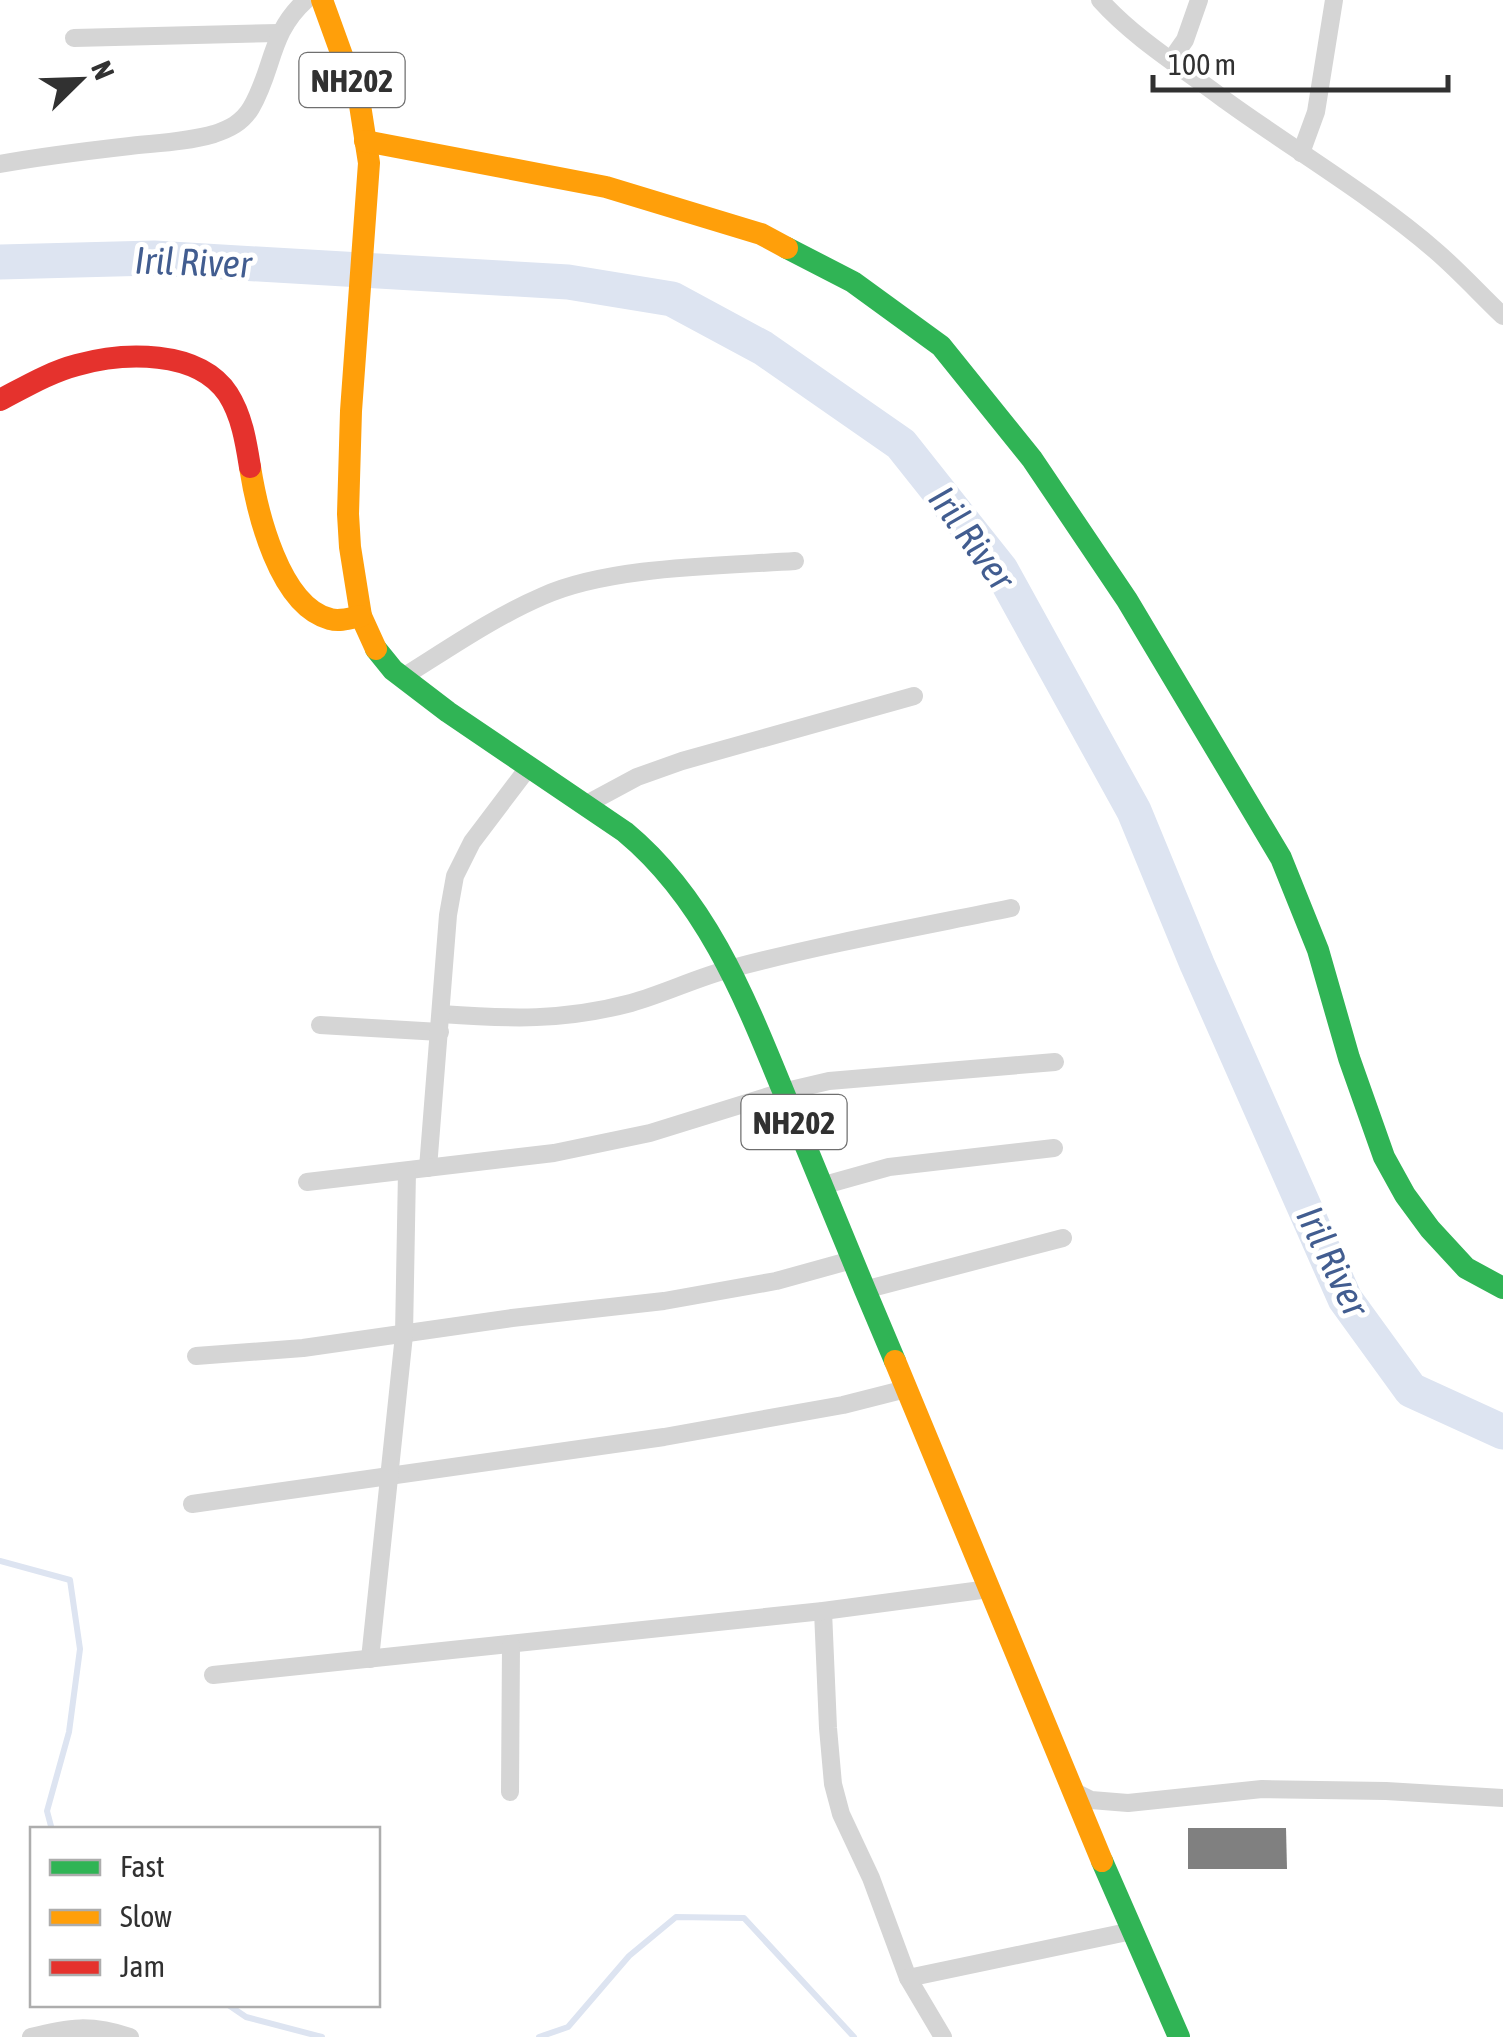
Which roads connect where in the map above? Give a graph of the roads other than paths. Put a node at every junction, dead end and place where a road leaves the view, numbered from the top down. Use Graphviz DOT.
graph roads {
  1 [pos="306,0"];
  2 [pos="322,0"];
  3 [pos="1100,0"];
  4 [pos="1199,0"];
  5 [pos="1334,0"];
  6 [pos="279,32"];
  7 [pos="74,38"];
  8 [pos="1171,60"];
  9 [pos="367,152"];
  10 [pos="1300,154"];
  11 [pos="0,164"];
  12 [pos="1503,316"];
  13 [pos="0,400"];
  14 [pos="795,560"];
  15 [pos="361,616"];
  16 [pos="402,677"];
  17 [pos="914,696"];
  18 [pos="528,768"];
  19 [pos="585,805"];
  20 [pos="1010,908"];
  21 [pos="730,968"];
  22 [pos="440,1023"];
  23 [pos="320,1024"];
  24 [pos="1055,1062"];
  25 [pos="782,1092"];
  26 [pos="1054,1148"];
  27 [pos="428,1168"];
  28 [pos="407,1171"];
  29 [pos="308,1182"];
  30 [pos="821,1186"];
  31 [pos="1063,1238"];
  32 [pos="852,1260"];
  33 [pos="1503,1288"];
  34 [pos="864,1290"];
  35 [pos="404,1335"];
  36 [pos="196,1356"];
  37 [pos="906,1389"];
  38 [pos="389,1476"];
  39 [pos="192,1504"];
  40 [pos="989,1589"];
  41 [pos="823,1611"];
  42 [pos="512,1645"];
  43 [pos="370,1659"];
  44 [pos="213,1675"];
  45 [pos="1072,1791"];
  46 [pos="510,1792"];
  47 [pos="1503,1798"];
  48 [pos="1132,1931"];
  49 [pos="908,1978"];
  50 [pos="31,2037"];
  51 [pos="130,2037"];
  52 [pos="944,2037"];
  53 [pos="1178,2037"];
  1 -- 6 [label="street"];
  2 -- 9 [label="main road, NH202"];
  3 -- 8 [label="street"];
  4 -- 8 [label="street"];
  5 -- 10 [label="street"];
  6 -- 7 [label="street"];
  6 -- 11 [label="street"];
  8 -- 10 [label="street"];
  9 -- 15 [label="main road, NH202"];
  9 -- 33 [label="main road"];
  10 -- 12 [label="street"];
  13 -- 15 [label="main road"];
  14 -- 16 [label="street"];
  15 -- 16 [label="main road, NH202"];
  16 -- 18 [label="main road, NH202"];
  17 -- 19 [label="street"];
  18 -- 19 [label="main road, NH202"];
  18 -- 22 [label="street"];
  19 -- 21 [label="main road, NH202"];
  20 -- 21 [label="street"];
  21 -- 22 [label="street"];
  21 -- 25 [label="main road, NH202"];
  22 -- 23 [label="street"];
  22 -- 27 [label="street"];
  24 -- 25 [label="street"];
  25 -- 27 [label="street"];
  25 -- 30 [label="main road, NH202"];
  26 -- 30 [label="street"];
  27 -- 28 [label="street"];
  28 -- 29 [label="street"];
  28 -- 35 [label="street"];
  30 -- 32 [label="main road, NH202"];
  31 -- 34 [label="street"];
  32 -- 34 [label="main road, NH202"];
  32 -- 35 [label="street"];
  34 -- 37 [label="main road, NH202"];
  35 -- 36 [label="street"];
  35 -- 38 [label="street"];
  37 -- 38 [label="street"];
  37 -- 40 [label="main road, NH202"];
  38 -- 39 [label="street"];
  38 -- 43 [label="street"];
  40 -- 41 [label="street"];
  40 -- 45 [label="main road, NH202"];
  41 -- 42 [label="street"];
  41 -- 49 [label="street"];
  42 -- 43 [label="street"];
  42 -- 46 [label="street"];
  43 -- 44 [label="street"];
  45 -- 47 [label="street"];
  45 -- 48 [label="main road, NH202"];
  48 -- 49 [label="street"];
  48 -- 53 [label="main road, NH202"];
  49 -- 52 [label="street"];
  50 -- 51 [label="street"];
}
